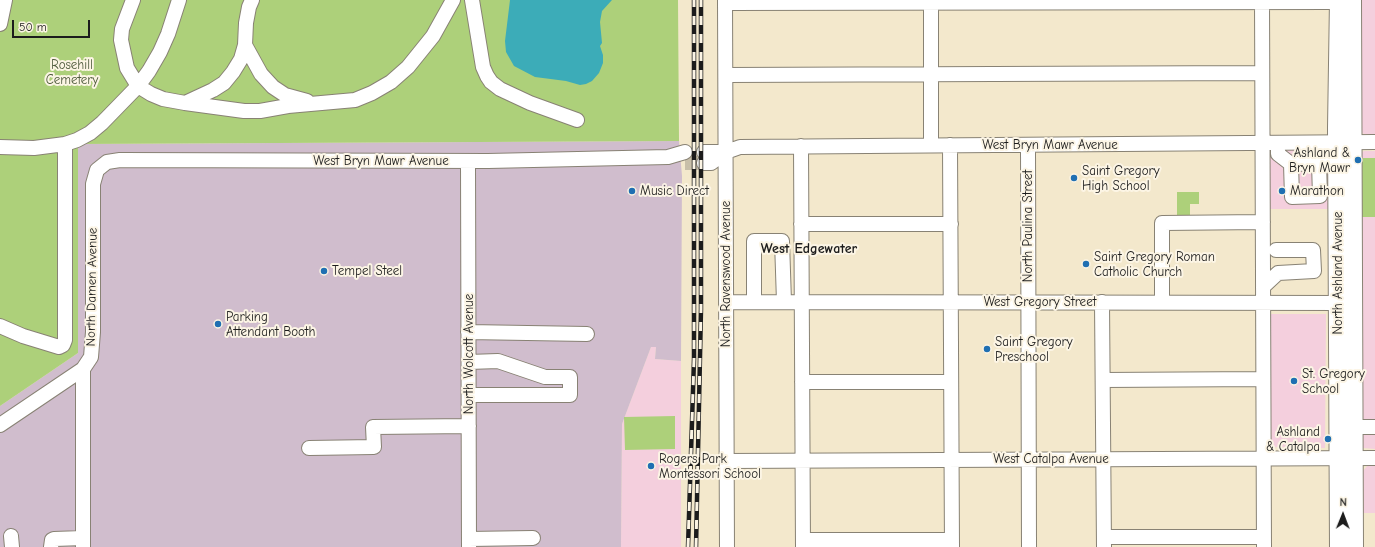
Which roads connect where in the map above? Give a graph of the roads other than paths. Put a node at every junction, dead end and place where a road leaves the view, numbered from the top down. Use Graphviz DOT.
graph roads {
  1 [pos="5,0"];
  2 [pos="133,0"];
  3 [pos="178,0"];
  4 [pos="252,0"];
  5 [pos="453,0"];
  6 [pos="472,0"];
  7 [pos="1339,0"];
  8 [pos="1352,0"];
  9 [pos="725,1"];
  10 [pos="931,1"];
  11 [pos="1262,1"];
  12 [pos="0,24"];
  13 [pos="245,45"];
  14 [pos="1262,73"];
  15 [pos="931,74"];
  16 [pos="726,76"];
  17 [pos="138,86"];
  18 [pos="185,103"];
  19 [pos="321,103"];
  20 [pos="577,120"];
  21 [pos="1345,142"];
  22 [pos="1375,142"];
  23 [pos="1262,143"];
  24 [pos="1278,143"];
  25 [pos="65,144"];
  26 [pos="931,145"];
  27 [pos="950,145"];
  28 [pos="1028,145"];
  29 [pos="801,146"];
  30 [pos="0,147"];
  31 [pos="726,152"];
  32 [pos="685,157"];
  33 [pos="704,157"];
  34 [pos="468,161"];
  35 [pos="1337,163"];
  36 [pos="1291,164"];
  37 [pos="1319,164"];
  38 [pos="97,170"];
  39 [pos="1263,222"];
  40 [pos="801,224"];
  41 [pos="951,224"];
  42 [pos="1276,250"];
  43 [pos="1263,287"];
  44 [pos="726,302"];
  45 [pos="754,302"];
  46 [pos="784,302"];
  47 [pos="801,302"];
  48 [pos="951,302"];
  49 [pos="1028,302"];
  50 [pos="1102,302"];
  51 [pos="1162,302"];
  52 [pos="1263,302"];
  53 [pos="1345,303"];
  54 [pos="0,326"];
  55 [pos="468,332"];
  56 [pos="587,334"];
  57 [pos="468,362"];
  58 [pos="83,369"];
  59 [pos="1263,379"];
  60 [pos="1103,380"];
  61 [pos="802,382"];
  62 [pos="951,382"];
  63 [pos="469,396"];
  64 [pos="0,425"];
  65 [pos="469,426"];
  66 [pos="1354,427"];
  67 [pos="1375,427"];
  68 [pos="309,448"];
  69 [pos="1375,458"];
  70 [pos="1104,459"];
  71 [pos="1264,459"];
  72 [pos="1346,459"];
  73 [pos="727,460"];
  74 [pos="802,460"];
  75 [pos="952,460"];
  76 [pos="1028,460"];
  77 [pos="533,538"];
  78 [pos="83,542"];
  79 [pos="1104,542"];
  80 [pos="1264,542"];
  81 [pos="469,543"];
  82 [pos="952,543"];
  83 [pos="803,544"];
  84 [pos="51,547"];
  85 [pos="727,547"];
  86 [pos="1029,547"];
  87 [pos="1339,547"];
  88 [pos="1354,547"];
  1 -- 12 [label="street"];
  2 -- 17 [label="street"];
  3 -- 17 [label="street"];
  4 -- 13 [label="street"];
  5 -- 19 [label="street"];
  6 -- 20 [label="street"];
  7 -- 11 [label="street"];
  7 -- 21 [label="main road, North Ashland Avenue"];
  8 -- 21 [label="main road, North Ashland Avenue"];
  9 -- 10 [label="street"];
  9 -- 16 [label="street, North Ravenswood Avenue"];
  10 -- 11 [label="street"];
  10 -- 15 [label="street"];
  11 -- 14 [label="street"];
  13 -- 18 [label="street"];
  13 -- 19 [label="street"];
  14 -- 15 [label="street"];
  14 -- 23 [label="street"];
  15 -- 16 [label="street"];
  15 -- 26 [label="street"];
  16 -- 31 [label="street, North Ravenswood Avenue"];
  17 -- 18 [label="street"];
  17 -- 25 [label="street"];
  18 -- 19 [label="street"];
  21 -- 22 [label="street, West Bryn Mawr Avenue"];
  21 -- 24 [label="street, West Bryn Mawr Avenue"];
  21 -- 35 [label="main road, North Ashland Avenue"];
  21 -- 53 [label="main road, North Ashland Avenue"];
  23 -- 24 [label="street, West Bryn Mawr Avenue"];
  23 -- 28 [label="street, West Bryn Mawr Avenue"];
  23 -- 39 [label="street"];
  24 -- 36 [label="street"];
  25 -- 30 [label="street"];
  25 -- 54 [label="street"];
  26 -- 27 [label="street, West Bryn Mawr Avenue"];
  26 -- 29 [label="street, West Bryn Mawr Avenue"];
  27 -- 28 [label="street, West Bryn Mawr Avenue"];
  27 -- 41 [label="street"];
  28 -- 49 [label="street, North Paulina Street"];
  29 -- 31 [label="street, West Bryn Mawr Avenue"];
  29 -- 40 [label="street"];
  31 -- 33 [label="street, West Bryn Mawr Avenue"];
  31 -- 44 [label="street, North Ravenswood Avenue"];
  32 -- 34 [label="street, West Bryn Mawr Avenue"];
  34 -- 38 [label="street, West Bryn Mawr Avenue"];
  34 -- 55 [label="street, North Wolcott Avenue"];
  35 -- 37 [label="street"];
  35 -- 53 [label="main road, North Ashland Avenue"];
  36 -- 37 [label="street"];
  36 -- 37 [label="street"];
  38 -- 58 [label="street, North Damen Avenue"];
  39 -- 43 [label="street"];
  39 -- 51 [label="street"];
  40 -- 41 [label="street"];
  40 -- 47 [label="street"];
  41 -- 48 [label="street"];
  42 -- 43 [label="street"];
  43 -- 52 [label="street"];
  44 -- 45 [label="street, West Gregory Street"];
  44 -- 73 [label="street, North Ravenswood Avenue"];
  45 -- 46 [label="street, West Gregory Street"];
  45 -- 46 [label="street"];
  46 -- 47 [label="street, West Gregory Street"];
  47 -- 48 [label="street, West Gregory Street"];
  47 -- 61 [label="street"];
  48 -- 49 [label="street, West Gregory Street"];
  48 -- 62 [label="street"];
  49 -- 50 [label="street, West Gregory Street"];
  49 -- 76 [label="street, North Paulina Street"];
  50 -- 51 [label="street, West Gregory Street"];
  50 -- 60 [label="street"];
  51 -- 52 [label="street, West Gregory Street"];
  52 -- 53 [label="street, West Gregory Street"];
  52 -- 59 [label="street"];
  53 -- 66 [label="main road, North Ashland Avenue"];
  53 -- 72 [label="main road, North Ashland Avenue"];
  55 -- 56 [label="street"];
  55 -- 57 [label="street, North Wolcott Avenue"];
  57 -- 63 [label="street, North Wolcott Avenue"];
  57 -- 63 [label="street"];
  58 -- 64 [label="street"];
  58 -- 78 [label="street, North Damen Avenue"];
  59 -- 60 [label="street"];
  59 -- 71 [label="street"];
  60 -- 70 [label="street"];
  61 -- 62 [label="street"];
  61 -- 74 [label="street"];
  62 -- 75 [label="street"];
  63 -- 65 [label="street, North Wolcott Avenue"];
  65 -- 68 [label="street"];
  65 -- 81 [label="street, North Wolcott Avenue"];
  66 -- 67 [label="street"];
  66 -- 72 [label="main road, North Ashland Avenue"];
  69 -- 72 [label="street, West Catalpa Avenue"];
  70 -- 71 [label="street, West Catalpa Avenue"];
  70 -- 76 [label="street, West Catalpa Avenue"];
  70 -- 79 [label="street"];
  71 -- 72 [label="street, West Catalpa Avenue"];
  71 -- 80 [label="street"];
  72 -- 87 [label="main road, North Ashland Avenue"];
  72 -- 88 [label="main road, North Ashland Avenue"];
  73 -- 74 [label="street, West Catalpa Avenue"];
  73 -- 85 [label="street, North Ravenswood Avenue"];
  74 -- 75 [label="street, West Catalpa Avenue"];
  74 -- 83 [label="street"];
  75 -- 76 [label="street, West Catalpa Avenue"];
  75 -- 82 [label="street"];
  76 -- 86 [label="street, North Paulina Street"];
  77 -- 81 [label="street"];
  78 -- 84 [label="street"];
  79 -- 80 [label="street"];
  82 -- 83 [label="street"];
}
